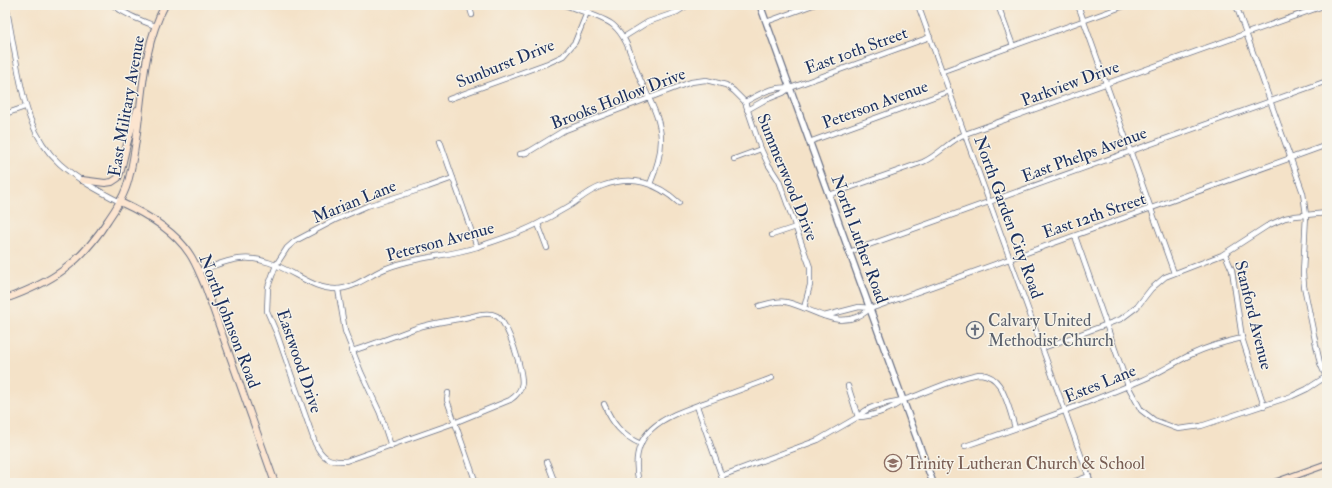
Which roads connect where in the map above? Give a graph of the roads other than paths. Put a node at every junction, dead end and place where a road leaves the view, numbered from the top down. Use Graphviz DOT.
graph roads {
  1 [pos="6,5"];
  2 [pos="113,5"];
  3 [pos="165,5"];
  4 [pos="469,5"];
  5 [pos="565,5"];
  6 [pos="590,5"];
  7 [pos="688,5"];
  8 [pos="760,5"];
  9 [pos="813,5"];
  10 [pos="918,5"];
  11 [pos="998,5"];
  12 [pos="1078,5"];
  13 [pos="1127,5"];
  14 [pos="1236,5"];
  15 [pos="1326,5"];
  16 [pos="805,6"];
  17 [pos="586,14"];
  18 [pos="472,15"];
  19 [pos="1084,21"];
  20 [pos="766,22"];
  21 [pos="155,26"];
  22 [pos="1246,33"];
  23 [pos="624,37"];
  24 [pos="930,37"];
  25 [pos="1012,46"];
  26 [pos="942,71"];
  27 [pos="1327,81"];
  28 [pos="1107,84"];
  29 [pos="790,88"];
  30 [pos="950,91"];
  31 [pos="649,98"];
  32 [pos="448,99"];
  33 [pos="1270,100"];
  34 [pos="140,101"];
  35 [pos="745,102"];
  36 [pos="25,107"];
  37 [pos="747,110"];
  38 [pos="5,114"];
  39 [pos="965,134"];
  40 [pos="440,141"];
  41 [pos="810,142"];
  42 [pos="1327,145"];
  43 [pos="761,149"];
  44 [pos="1131,152"];
  45 [pos="520,154"];
  46 [pos="1291,158"];
  47 [pos="734,159"];
  48 [pos="453,178"];
  49 [pos="82,180"];
  50 [pos="650,184"];
  51 [pos="829,196"];
  52 [pos="120,202"];
  53 [pos="990,202"];
  54 [pos="680,203"];
  55 [pos="1152,209"];
  56 [pos="1327,213"];
  57 [pos="1306,215"];
  58 [pos="538,224"];
  59 [pos="796,227"];
  60 [pos="772,236"];
  61 [pos="1075,236"];
  62 [pos="477,247"];
  63 [pos="547,248"];
  64 [pos="849,252"];
  65 [pos="1225,254"];
  66 [pos="1010,259"];
  67 [pos="276,265"];
  68 [pos="199,271"];
  69 [pos="1174,273"];
  70 [pos="338,289"];
  71 [pos="5,299"];
  72 [pos="759,306"];
  73 [pos="804,308"];
  74 [pos="870,308"];
  75 [pos="824,316"];
  76 [pos="1107,324"];
  77 [pos="1242,338"];
  78 [pos="1043,348"];
  79 [pos="352,351"];
  80 [pos="1326,377"];
  81 [pos="772,378"];
  82 [pos="848,386"];
  83 [pos="1128,386"];
  84 [pos="448,393"];
  85 [pos="903,400"];
  86 [pos="604,404"];
  87 [pos="697,406"];
  88 [pos="1264,406"];
  89 [pos="1065,411"];
  90 [pos="858,417"];
  91 [pos="454,423"];
  92 [pos="1015,428"];
  93 [pos="641,444"];
  94 [pos="391,446"];
  95 [pos="965,446"];
  96 [pos="547,462"];
  97 [pos="1327,464"];
  98 [pos="721,476"];
  99 [pos="1088,476"];
  100 [pos="275,483"];
  101 [pos="476,483"];
  102 [pos="555,483"];
  103 [pos="639,483"];
  104 [pos="724,483"];
  105 [pos="933,483"];
  106 [pos="1070,483"];
  107 [pos="1091,483"];
  108 [pos="1274,483"];
  1 -- 36 [label="street, North Johnson Road"];
  2 -- 21 [label="street"];
  3 -- 21 [label="main road, East Military Avenue"];
  4 -- 18 [label="street"];
  5 -- 17 [label="street"];
  6 -- 17 [label="street, Sunburst Drive"];
  7 -- 23 [label="street"];
  8 -- 20 [label="street, North Luther Road"];
  9 -- 16 [label="street"];
  10 -- 24 [label="street, North Garden City Road"];
  11 -- 25 [label="street"];
  12 -- 19 [label="street"];
  13 -- 19 [label="street"];
  14 -- 22 [label="street"];
  15 -- 22 [label="street, Parkview Drive"];
  16 -- 20 [label="street"];
  17 -- 23 [label="street"];
  17 -- 32 [label="street, Sunburst Drive"];
  19 -- 25 [label="street"];
  19 -- 28 [label="street"];
  20 -- 29 [label="street, North Luther Road"];
  21 -- 34 [label="main road, East Military Avenue"];
  22 -- 28 [label="street, Parkview Drive"];
  22 -- 33 [label="street"];
  23 -- 31 [label="street"];
  24 -- 26 [label="street, North Garden City Road"];
  24 -- 29 [label="street, East 10th Street"];
  25 -- 26 [label="street"];
  26 -- 30 [label="street, North Garden City Road"];
  27 -- 33 [label="street, East Phelps Avenue"];
  28 -- 39 [label="street, Parkview Drive"];
  28 -- 44 [label="street"];
  29 -- 35 [label="street"];
  29 -- 37 [label="street"];
  29 -- 41 [label="street, North Luther Road"];
  30 -- 39 [label="street, North Garden City Road"];
  30 -- 41 [label="street, Peterson Avenue"];
  31 -- 35 [label="street, Brooks Hollow Drive"];
  31 -- 45 [label="street, Brooks Hollow Drive"];
  31 -- 50 [label="street"];
  33 -- 44 [label="street, East Phelps Avenue"];
  33 -- 46 [label="street"];
  34 -- 49 [label="main road"];
  34 -- 52 [label="main road, East Military Avenue"];
  35 -- 37 [label="street, Summerwood Drive"];
  36 -- 38 [label="street"];
  36 -- 49 [label="street, North Johnson Road"];
  37 -- 43 [label="street, Summerwood Drive"];
  39 -- 51 [label="street, Parkview Drive"];
  39 -- 53 [label="street, North Garden City Road"];
  40 -- 48 [label="street"];
  41 -- 51 [label="street, North Luther Road"];
  42 -- 46 [label="street, East 12th Street"];
  43 -- 47 [label="street"];
  43 -- 59 [label="street, Summerwood Drive"];
  44 -- 53 [label="street, East Phelps Avenue"];
  44 -- 55 [label="street"];
  46 -- 55 [label="street, East 12th Street"];
  46 -- 57 [label="street"];
  48 -- 62 [label="street"];
  48 -- 67 [label="street, Marian Lane"];
  49 -- 52 [label="street, North Johnson Road"];
  50 -- 54 [label="street, Peterson Avenue"];
  50 -- 58 [label="street, Peterson Avenue"];
  51 -- 64 [label="street, North Luther Road"];
  52 -- 68 [label="main road, North Johnson Road"];
  52 -- 71 [label="main road, East Military Avenue"];
  53 -- 64 [label="street, East Phelps Avenue"];
  53 -- 66 [label="street, North Garden City Road"];
  55 -- 61 [label="street, East 12th Street"];
  55 -- 69 [label="street"];
  56 -- 57 [label="street"];
  57 -- 65 [label="street"];
  57 -- 80 [label="street"];
  58 -- 62 [label="street, Peterson Avenue"];
  58 -- 63 [label="street"];
  59 -- 60 [label="street"];
  59 -- 73 [label="street, Summerwood Drive"];
  61 -- 66 [label="street, East 12th Street"];
  61 -- 76 [label="street"];
  62 -- 70 [label="street, Peterson Avenue"];
  64 -- 74 [label="street, North Luther Road"];
  65 -- 69 [label="street"];
  65 -- 77 [label="street, Stanford Avenue"];
  66 -- 74 [label="street, East 12th Street"];
  66 -- 78 [label="street, North Garden City Road"];
  67 -- 68 [label="street, Peterson Avenue"];
  67 -- 70 [label="street, Peterson Avenue"];
  67 -- 94 [label="street, Eastwood Drive"];
  68 -- 100 [label="main road, North Johnson Road"];
  69 -- 76 [label="street"];
  70 -- 79 [label="street"];
  72 -- 73 [label="street, East 12th Street"];
  73 -- 75 [label="street, East 12th Street"];
  74 -- 75 [label="street, East 12th Street"];
  74 -- 75 [label="street, East 12th Street"];
  74 -- 85 [label="street, North Luther Road"];
  76 -- 78 [label="street"];
  76 -- 83 [label="street"];
  77 -- 83 [label="street, Estes Lane"];
  77 -- 88 [label="street, Stanford Avenue"];
  78 -- 89 [label="street, North Garden City Road"];
  79 -- 91 [label="street"];
  79 -- 94 [label="street"];
  80 -- 88 [label="street"];
  81 -- 87 [label="street"];
  82 -- 90 [label="street"];
  83 -- 88 [label="street"];
  83 -- 89 [label="street, Estes Lane"];
  84 -- 91 [label="street"];
  85 -- 90 [label="street"];
  85 -- 92 [label="street"];
  85 -- 105 [label="street, North Luther Road"];
  86 -- 93 [label="street"];
  87 -- 93 [label="street"];
  87 -- 98 [label="street"];
  89 -- 92 [label="street, Estes Lane"];
  89 -- 99 [label="street, North Garden City Road"];
  90 -- 98 [label="street"];
  91 -- 94 [label="street"];
  91 -- 101 [label="street"];
  92 -- 95 [label="street, Estes Lane"];
  93 -- 103 [label="street"];
  96 -- 102 [label="street"];
  97 -- 108 [label="main road"];
  98 -- 104 [label="street"];
  99 -- 106 [label="street"];
  99 -- 107 [label="street, North Garden City Road"];
}
